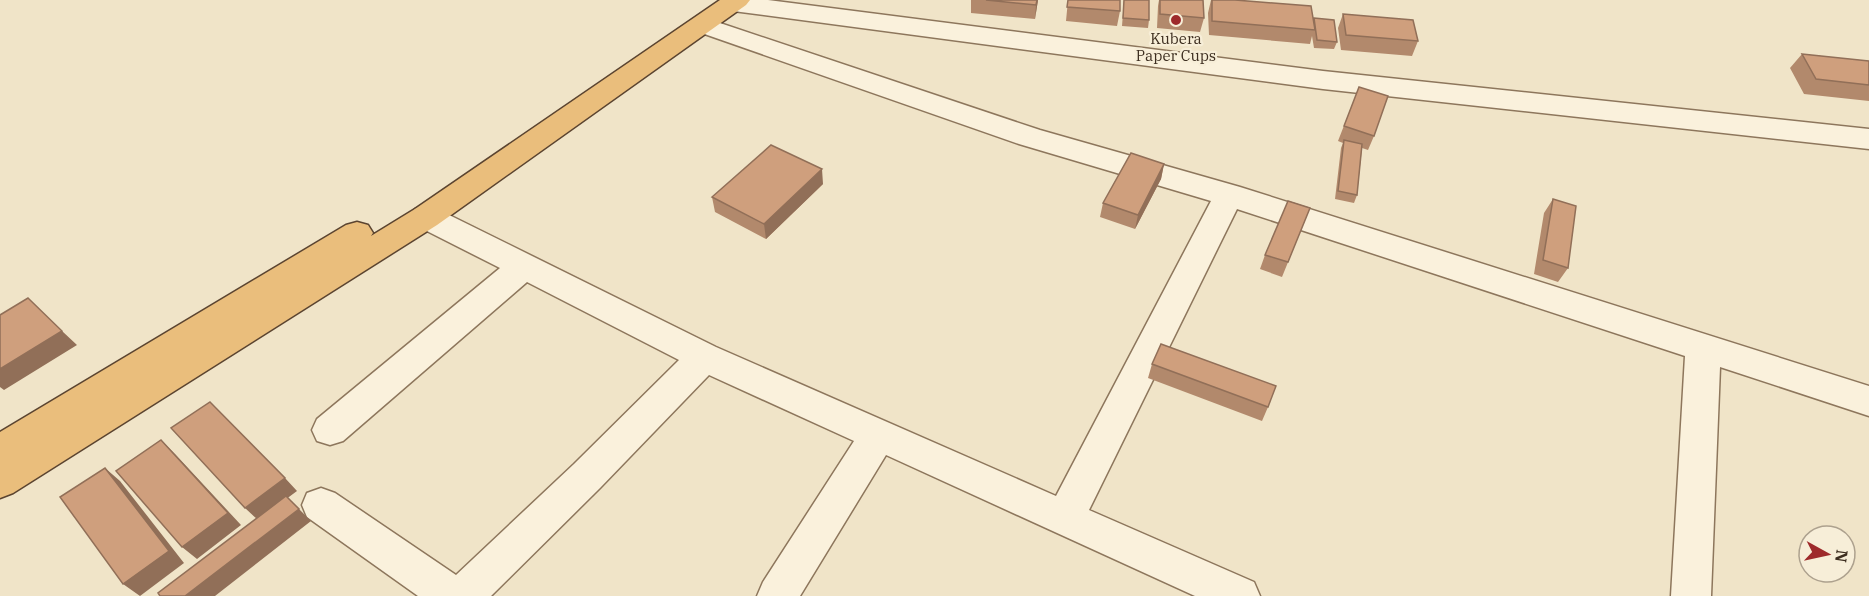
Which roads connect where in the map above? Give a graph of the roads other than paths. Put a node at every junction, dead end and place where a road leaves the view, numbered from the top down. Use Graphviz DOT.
graph roads {
  1 [pos="735,2"];
  2 [pos="701,13"];
  3 [pos="1869,139"];
  4 [pos="1229,195"];
  5 [pos="426,217"];
  6 [pos="525,265"];
  7 [pos="1703,348"];
  8 [pos="704,357"];
  9 [pos="1869,401"];
  10 [pos="330,430"];
  11 [pos="879,434"];
  12 [pos="0,451"];
  13 [pos="0,481"];
  14 [pos="321,504"];
  15 [pos="1065,518"];
  16 [pos="452,596"];
  17 [pos="463,596"];
  18 [pos="777,596"];
  19 [pos="1239,596"];
  20 [pos="1691,596"];
  1 -- 2 [label="highway"];
  1 -- 3 [label="street"];
  2 -- 4 [label="street"];
  2 -- 5 [label="highway"];
  2 -- 12 [label="highway"];
  4 -- 7 [label="street"];
  4 -- 15 [label="street"];
  5 -- 6 [label="street"];
  5 -- 13 [label="highway"];
  6 -- 8 [label="street"];
  6 -- 10 [label="street"];
  7 -- 9 [label="street"];
  7 -- 20 [label="street"];
  8 -- 11 [label="street"];
  8 -- 17 [label="street"];
  11 -- 15 [label="street"];
  11 -- 18 [label="street"];
  14 -- 16 [label="street"];
  15 -- 19 [label="street"];
}
